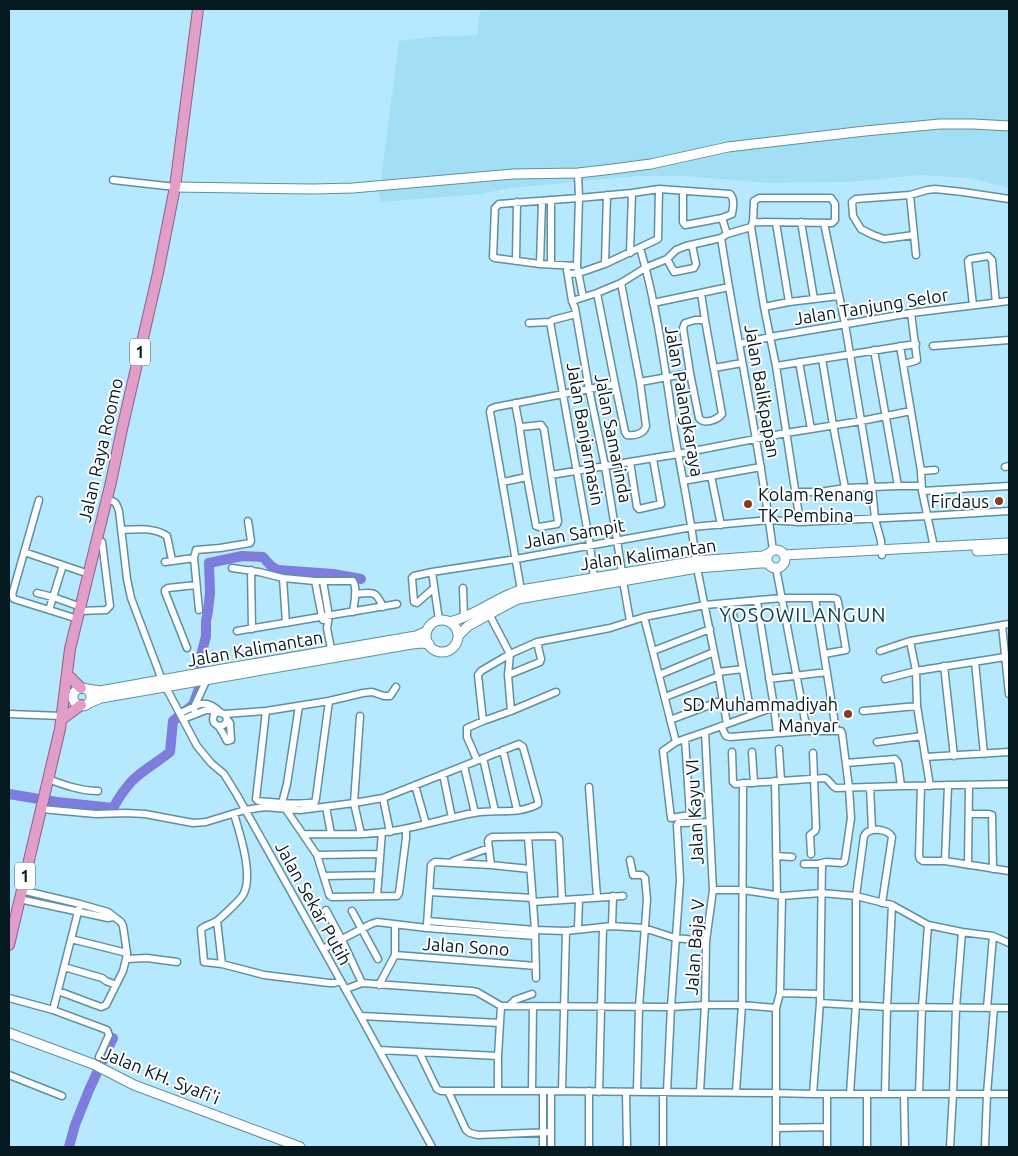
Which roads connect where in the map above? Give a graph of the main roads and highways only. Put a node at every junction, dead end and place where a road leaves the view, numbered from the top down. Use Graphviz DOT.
graph roads {
  1 [pos="198,9"];
  2 [pos="1009,126"];
  3 [pos="175,187"];
  4 [pos="1009,543"];
  5 [pos="974,548"];
  6 [pos="1009,550"];
  7 [pos="882,553"];
  8 [pos="784,558"];
  9 [pos="771,559"];
  10 [pos="622,577"];
  11 [pos="554,589"];
  12 [pos="450,622"];
  13 [pos="427,631"];
  14 [pos="458,636"];
  15 [pos="429,644"];
  16 [pos="332,654"];
  17 [pos="67,674"];
  18 [pos="164,684"];
  19 [pos="81,689"];
  20 [pos="64,696"];
  21 [pos="82,704"];
  22 [pos="62,718"];
  23 [pos="12,915"];
  24 [pos="9,945"];
  25 [pos="9,1033"];
  26 [pos="300,1147"];
  1 -- 3 [label="highway, Jalan Raya Roomo / 1"];
  2 -- 3 [label="main road"];
  3 -- 17 [label="highway, Jalan Raya Roomo / 1"];
  4 -- 5 [label="main road"];
  5 -- 6 [label="main road"];
  5 -- 7 [label="main road"];
  5 -- 7 [label="main road"];
  7 -- 8 [label="main road"];
  8 -- 9 [label="main road"];
  8 -- 9 [label="main road"];
  9 -- 10 [label="main road, Jalan Kalimantan"];
  10 -- 11 [label="main road, Jalan Kalimantan"];
  10 -- 11 [label="main road, Jalan Kalimantan"];
  11 -- 12 [label="main road, Jalan Kalimantan"];
  11 -- 14 [label="main road, Jalan Kalimantan"];
  12 -- 13 [label="main road"];
  12 -- 14 [label="main road"];
  13 -- 15 [label="main road"];
  13 -- 16 [label="main road, Jalan Kalimantan"];
  14 -- 15 [label="main road"];
  15 -- 16 [label="main road, Jalan Kalimantan"];
  16 -- 18 [label="main road, Jalan Kalimantan"];
  17 -- 19 [label="highway"];
  17 -- 20 [label="highway, Jalan Raya Roomo / 1"];
  18 -- 19 [label="main road, Jalan Kalimantan"];
  18 -- 21 [label="main road, Jalan Kalimantan"];
  19 -- 20 [label="main road, Jalan Kalimantan"];
  19 -- 21 [label="main road"];
  19 -- 21 [label="main road"];
  20 -- 21 [label="main road, Jalan Kalimantan"];
  20 -- 22 [label="highway, 1"];
  21 -- 22 [label="highway"];
  22 -- 23 [label="highway, 1"];
  23 -- 24 [label="highway, 1"];
  25 -- 26 [label="main road, Jalan KH. Syafi'i"];
}
